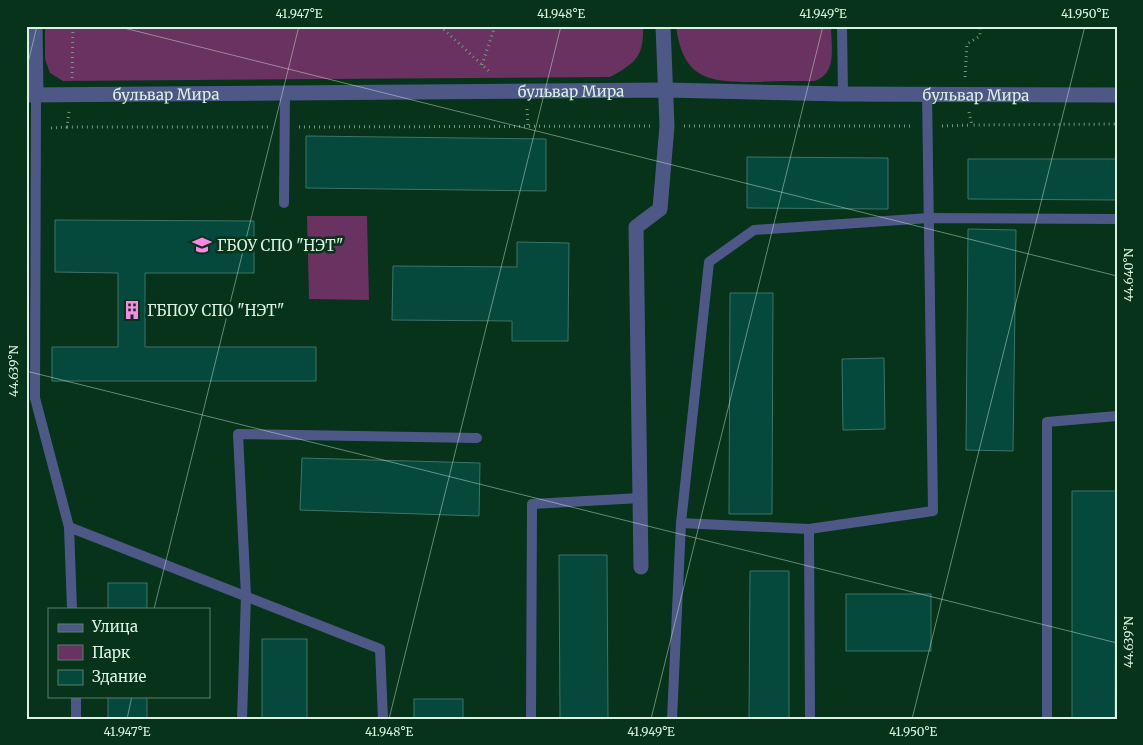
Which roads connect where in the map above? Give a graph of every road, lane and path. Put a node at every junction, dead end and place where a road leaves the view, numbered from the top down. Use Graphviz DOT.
graph roads {
  1 [pos="35,26"];
  2 [pos="73,26"];
  3 [pos="496,26"];
  4 [pos="663,26"];
  5 [pos="842,26"];
  6 [pos="482,64"];
  7 [pos="666,90"];
  8 [pos="927,93"];
  9 [pos="285,94"];
  10 [pos="843,94"];
  11 [pos="1117,94"];
  12 [pos="31,95"];
  13 [pos="71,95"];
  14 [pos="972,124"];
  15 [pos="667,126"];
  16 [pos="928,126"];
  17 [pos="284,127"];
  18 [pos="284,203"];
  19 [pos="929,218"];
  20 [pos="1117,219"];
  21 [pos="30,398"];
  22 [pos="1117,416"];
  23 [pos="477,438"];
  24 [pos="640,498"];
  25 [pos="681,522"];
  26 [pos="69,527"];
  27 [pos="809,530"];
  28 [pos="641,567"];
  29 [pos="246,596"];
  30 [pos="72,608"];
  31 [pos="76,698"];
  32 [pos="76,719"];
  33 [pos="242,719"];
  34 [pos="384,719"];
  35 [pos="531,719"];
  36 [pos="672,719"];
  37 [pos="810,719"];
  38 [pos="1047,719"];
  1 -- 12 [label="street"];
  2 -- 13 [label="path"];
  3 -- 6 [label="path"];
  4 -- 7 [label="street"];
  5 -- 10 [label="lane"];
  7 -- 9 [label="street, бульвар Мира"];
  7 -- 10 [label="street, бульвар Мира"];
  7 -- 15 [label="street"];
  8 -- 10 [label="street, бульвар Мира"];
  8 -- 11 [label="street, бульвар Мира"];
  8 -- 16 [label="lane"];
  9 -- 13 [label="street, бульвар Мира"];
  9 -- 17 [label="lane"];
  12 -- 13 [label="street, бульвар Мира"];
  12 -- 21 [label="lane"];
  13 -- 17 [label="path"];
  14 -- 16 [label="path"];
  15 -- 16 [label="path"];
  15 -- 17 [label="path"];
  15 -- 24 [label="street"];
  16 -- 19 [label="lane"];
  17 -- 18 [label="lane"];
  19 -- 20 [label="lane"];
  19 -- 25 [label="lane"];
  19 -- 27 [label="lane"];
  21 -- 26 [label="lane"];
  22 -- 38 [label="lane"];
  23 -- 29 [label="lane"];
  24 -- 28 [label="street"];
  24 -- 35 [label="lane"];
  25 -- 27 [label="lane"];
  25 -- 36 [label="lane"];
  26 -- 29 [label="lane"];
  26 -- 30 [label="lane"];
  27 -- 37 [label="lane"];
  29 -- 33 [label="lane"];
  29 -- 34 [label="lane"];
  31 -- 32 [label="lane"];
}
